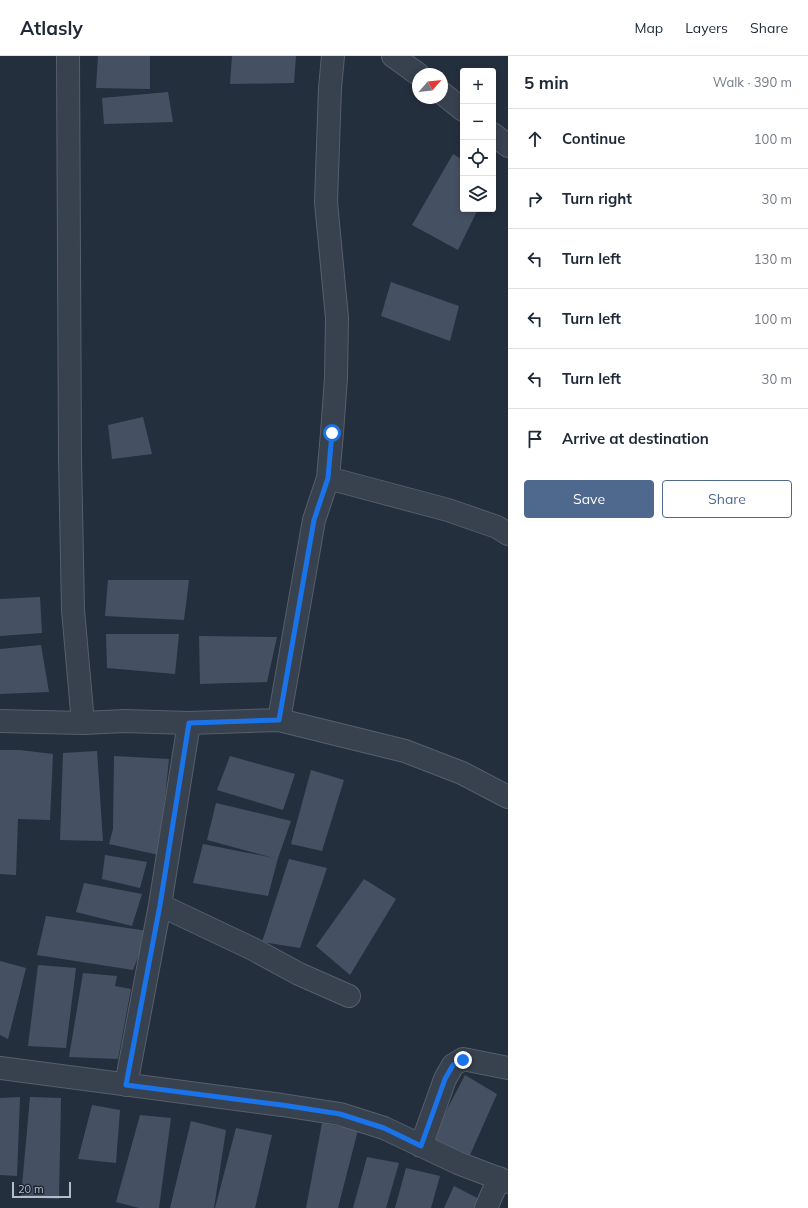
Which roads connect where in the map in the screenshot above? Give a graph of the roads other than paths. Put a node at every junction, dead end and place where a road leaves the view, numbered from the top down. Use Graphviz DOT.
graph roads {
  1 [pos="68,56"];
  2 [pos="332,56"];
  3 [pos="393,56"];
  4 [pos="412,70"];
  5 [pos="448,98"];
  6 [pos="460,108"];
  7 [pos="496,136"];
  8 [pos="508,146"];
  9 [pos="328,478"];
  10 [pos="508,534"];
  11 [pos="279,720"];
  12 [pos="0,722"];
  13 [pos="83,723"];
  14 [pos="189,723"];
  15 [pos="508,797"];
  16 [pos="160,905"];
  17 [pos="349,996"];
  18 [pos="0,1068"];
  19 [pos="508,1068"];
  20 [pos="126,1085"];
  21 [pos="421,1146"];
  22 [pos="503,1180"];
  23 [pos="486,1208"];
  1 -- 13 [label="street"];
  2 -- 9 [label="street"];
  3 -- 4 [label="street"];
  5 -- 6 [label="street"];
  7 -- 8 [label="street"];
  9 -- 10 [label="street"];
  9 -- 11 [label="street"];
  11 -- 14 [label="street"];
  11 -- 15 [label="street"];
  12 -- 13 [label="street"];
  13 -- 14 [label="street"];
  14 -- 16 [label="street"];
  16 -- 17 [label="street"];
  16 -- 20 [label="street"];
  18 -- 20 [label="street"];
  19 -- 21 [label="street"];
  20 -- 21 [label="street"];
  21 -- 22 [label="street"];
  22 -- 23 [label="street"];
}
